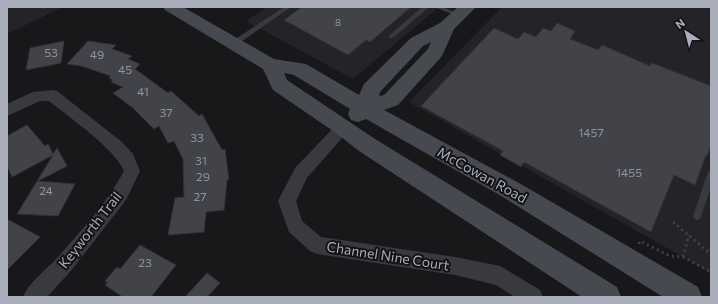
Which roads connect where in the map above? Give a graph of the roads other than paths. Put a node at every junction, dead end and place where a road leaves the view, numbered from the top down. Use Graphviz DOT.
graph roads {
  1 [pos="171,7"];
  2 [pos="288,7"];
  3 [pos="426,7"];
  4 [pos="436,7"];
  5 [pos="458,16"];
  6 [pos="392,37"];
  7 [pos="233,44"];
  8 [pos="270,66"];
  9 [pos="365,108"];
  10 [pos="7,110"];
  11 [pos="343,127"];
  12 [pos="711,175"];
  13 [pos="697,216"];
  14 [pos="33,297"];
  15 [pos="533,297"];
  16 [pos="607,297"];
  17 [pos="688,297"];
  1 -- 7 [label="main road, McCowan Road"];
  2 -- 7 [label="lane"];
  3 -- 6 [label="lane"];
  4 -- 5 [label="lane"];
  5 -- 9 [label="main road"];
  7 -- 8 [label="main road, McCowan Road"];
  8 -- 9 [label="main road, McCowan Road"];
  8 -- 11 [label="main road"];
  9 -- 11 [label="main road, Channel Nine Court"];
  9 -- 17 [label="main road, McCowan Road"];
  10 -- 14 [label="street, Keyworth Trail"];
  11 -- 15 [label="street, Channel Nine Court"];
  11 -- 16 [label="main road"];
  12 -- 13 [label="lane"];
}
